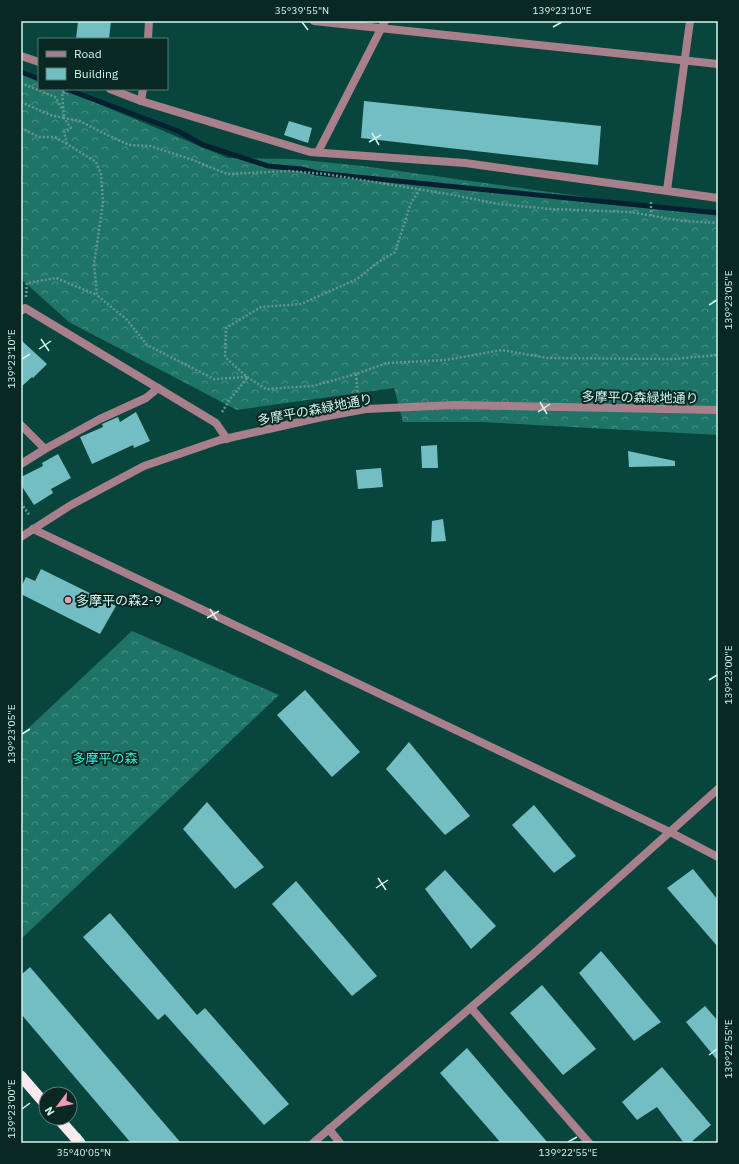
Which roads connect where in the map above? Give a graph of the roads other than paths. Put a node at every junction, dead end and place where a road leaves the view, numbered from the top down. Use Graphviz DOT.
graph roads {
  1 [pos="149,21"];
  2 [pos="314,21"];
  3 [pos="690,21"];
  4 [pos="383,25"];
  5 [pos="148,38"];
  6 [pos="21,56"];
  7 [pos="685,60"];
  8 [pos="38,62"];
  9 [pos="718,64"];
  10 [pos="113,90"];
  11 [pos="142,90"];
  12 [pos="141,101"];
  13 [pos="318,152"];
  14 [pos="667,190"];
  15 [pos="718,198"];
  16 [pos="23,310"];
  17 [pos="158,388"];
  18 [pos="718,410"];
  19 [pos="21,425"];
  20 [pos="227,439"];
  21 [pos="45,449"];
  22 [pos="21,464"];
  23 [pos="33,529"];
  24 [pos="21,538"];
  25 [pos="718,789"];
  26 [pos="670,832"];
  27 [pos="718,857"];
  28 [pos="471,1008"];
  29 [pos="21,1076"];
  30 [pos="38,1095"];
  31 [pos="65,1126"];
  32 [pos="329,1129"];
  33 [pos="80,1143"];
  34 [pos="313,1143"];
  35 [pos="340,1143"];
  36 [pos="589,1143"];
  1 -- 5 [label="street"];
  2 -- 4 [label="street"];
  3 -- 7 [label="street"];
  4 -- 7 [label="street"];
  4 -- 13 [label="street"];
  6 -- 8 [label="street"];
  7 -- 9 [label="street"];
  7 -- 14 [label="street"];
  10 -- 12 [label="street"];
  11 -- 12 [label="street"];
  12 -- 13 [label="street"];
  13 -- 14 [label="street"];
  14 -- 15 [label="street"];
  16 -- 17 [label="street"];
  17 -- 20 [label="street"];
  17 -- 21 [label="street"];
  18 -- 20 [label="street, 多摩平の森緑地通り"];
  19 -- 21 [label="street"];
  20 -- 23 [label="street, 多摩平の森緑地通り"];
  21 -- 22 [label="street"];
  23 -- 24 [label="street, 多摩平の森緑地通り"];
  23 -- 26 [label="street"];
  25 -- 26 [label="street"];
  26 -- 27 [label="street"];
  26 -- 28 [label="street"];
  28 -- 32 [label="street"];
  28 -- 36 [label="street"];
  29 -- 30 [label="highway"];
  31 -- 33 [label="highway"];
  32 -- 34 [label="street"];
  32 -- 35 [label="street"];
}
